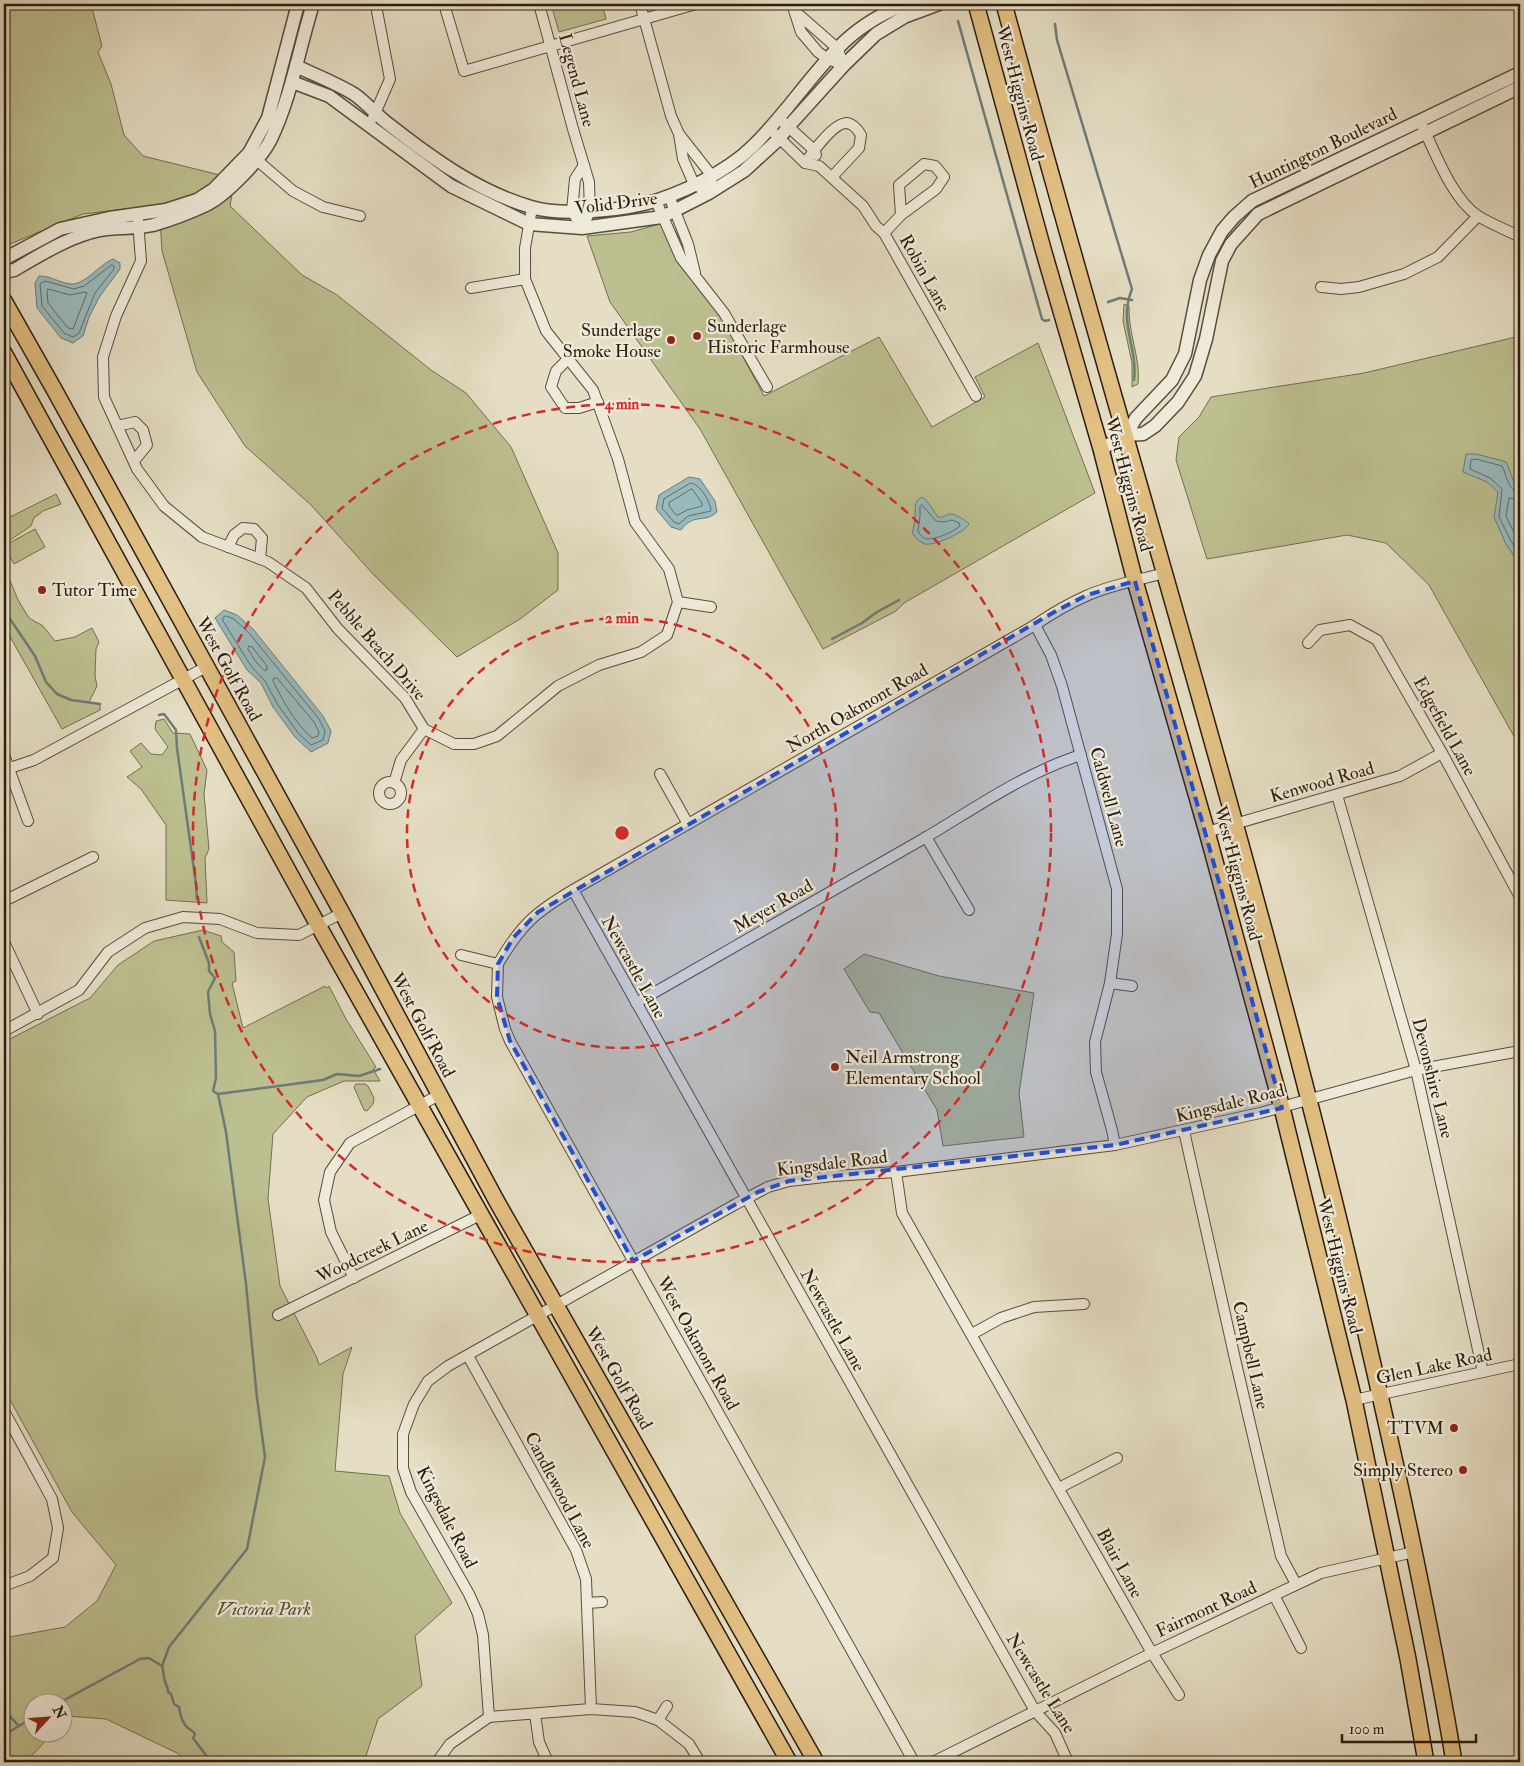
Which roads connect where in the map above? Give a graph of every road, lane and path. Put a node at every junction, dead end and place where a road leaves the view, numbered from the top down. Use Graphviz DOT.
graph roads {
  1 [pos="298,4"];
  2 [pos="313,4"];
  3 [pos="377,4"];
  4 [pos="444,4"];
  5 [pos="539,4"];
  6 [pos="640,4"];
  7 [pos="696,4"];
  8 [pos="906,4"];
  9 [pos="939,4"];
  10 [pos="976,4"];
  11 [pos="1004,4"];
  12 [pos="794,8"];
  13 [pos="644,18"];
  14 [pos="551,47"];
  15 [pos="837,48"];
  16 [pos="828,59"];
  17 [pos="844,65"];
  18 [pos="296,66"];
  19 [pos="1520,73"];
  20 [pos="292,82"];
  21 [pos="1520,87"];
  22 [pos="373,119"];
  23 [pos="784,123"];
  24 [pos="1423,126"];
  25 [pos="770,130"];
  26 [pos="679,134"];
  27 [pos="779,139"];
  28 [pos="814,150"];
  29 [pos="253,157"];
  30 [pos="805,163"];
  31 [pos="584,166"];
  32 [pos="819,166"];
  33 [pos="712,176"];
  34 [pos="832,177"];
  35 [pos="694,184"];
  36 [pos="709,193"];
  37 [pos="669,196"];
  38 [pos="656,201"];
  39 [pos="532,208"];
  40 [pos="572,211"];
  41 [pos="590,211"];
  42 [pos="675,212"];
  43 [pos="137,214"];
  44 [pos="901,215"];
  45 [pos="360,216"];
  46 [pos="1478,216"];
  47 [pos="662,217"];
  48 [pos="529,224"];
  49 [pos="140,228"];
  50 [pos="582,228"];
  51 [pos="884,233"];
  52 [pos="1520,237"];
  53 [pos="4,259"];
  54 [pos="4,272"];
  55 [pos="696,276"];
  56 [pos="525,279"];
  57 [pos="1321,287"];
  58 [pos="471,288"];
  59 [pos="4,301"];
  60 [pos="4,353"];
  61 [pos="568,359"];
  62 [pos="767,387"];
  63 [pos="976,396"];
  64 [pos="598,402"];
  65 [pos="117,426"];
  66 [pos="1126,435"];
  67 [pos="1101,449"];
  68 [pos="134,461"];
  69 [pos="228,547"];
  70 [pos="260,559"];
  71 [pos="1165,573"];
  72 [pos="1135,581"];
  73 [pos="678,602"];
  74 [pos="711,608"];
  75 [pos="1035,625"];
  76 [pos="1308,642"];
  77 [pos="206,667"];
  78 [pos="182,680"];
  79 [pos="424,729"];
  80 [pos="1442,753"];
  81 [pos="4,755"];
  82 [pos="1080,755"];
  83 [pos="6,769"];
  84 [pos="660,774"];
  85 [pos="394,783"];
  86 [pos="1337,795"];
  87 [pos="28,821"];
  88 [pos="688,824"];
  89 [pos="1234,824"];
  90 [pos="1207,832"];
  91 [pos="926,837"];
  92 [pos="93,857"];
  93 [pos="573,890"];
  94 [pos="1520,898"];
  95 [pos="4,901"];
  96 [pos="969,910"];
  97 [pos="342,913"];
  98 [pos="318,925"];
  99 [pos="4,942"];
  100 [pos="461,955"];
  101 [pos="498,964"];
  102 [pos="1110,983"];
  103 [pos="1132,986"];
  104 [pos="636,1003"];
  105 [pos="38,1014"];
  106 [pos="4,1031"];
  107 [pos="1520,1051"];
  108 [pos="1416,1070"];
  109 [pos="439,1095"];
  110 [pos="1310,1100"];
  111 [pos="419,1106"];
  112 [pos="1282,1108"];
  113 [pos="1184,1131"];
  114 [pos="1115,1145"];
  115 [pos="896,1172"];
  116 [pos="746,1198"];
  117 [pos="480,1215"];
  118 [pos="633,1261"];
  119 [pos="354,1278"];
  120 [pos="1084,1304"];
  121 [pos="556,1306"];
  122 [pos="278,1315"];
  123 [pos="538,1315"];
  124 [pos="972,1334"];
  125 [pos="468,1356"];
  126 [pos="1520,1364"];
  127 [pos="1483,1372"];
  128 [pos="1381,1394"];
  129 [pos="1354,1400"];
  130 [pos="4,1411"];
  131 [pos="1117,1458"];
  132 [pos="1059,1488"];
  133 [pos="1414,1552"];
  134 [pos="1386,1558"];
  135 [pos="4,1584"];
  136 [pos="1296,1584"];
  137 [pos="1274,1595"];
  138 [pos="602,1602"];
  139 [pos="587,1603"];
  140 [pos="1301,1648"];
  141 [pos="1152,1653"];
  142 [pos="1179,1695"];
  143 [pos="667,1706"];
  144 [pos="591,1709"];
  145 [pos="1035,1711"];
  146 [pos="536,1714"];
  147 [pos="489,1718"];
  148 [pos="658,1720"];
  149 [pos="437,1762"];
  150 [pos="548,1762"];
  151 [pos="700,1762"];
  152 [pos="790,1762"];
  153 [pos="816,1762"];
  154 [pos="914,1762"];
  155 [pos="933,1762"];
  156 [pos="1068,1762"];
  157 [pos="1426,1762"];
  158 [pos="1454,1762"];
  1 -- 29 [label="street"];
  2 -- 18 [label="street"];
  3 -- 22 [label="street"];
  4 -- 14 [label="street"];
  5 -- 14 [label="street, Legend Lane"];
  6 -- 13 [label="street"];
  7 -- 13 [label="street"];
  8 -- 15 [label="street, Volid Drive"];
  9 -- 17 [label="street, Volid Drive"];
  10 -- 67 [label="main road, West Higgins Road"];
  11 -- 66 [label="main road, West Higgins Road"];
  12 -- 15 [label="street"];
  12 -- 16 [label="street"];
  13 -- 14 [label="street"];
  13 -- 26 [label="street"];
  14 -- 31 [label="street, Legend Lane"];
  15 -- 16 [label="street, Volid Drive"];
  15 -- 17 [label="street"];
  16 -- 17 [label="street"];
  16 -- 23 [label="street, Volid Drive"];
  17 -- 23 [label="street, Volid Drive"];
  18 -- 20 [label="street"];
  18 -- 22 [label="street, Volid Drive"];
  19 -- 24 [label="street, Huntington Boulevard"];
  20 -- 22 [label="street, Volid Drive"];
  20 -- 29 [label="street"];
  21 -- 24 [label="street, Huntington Boulevard"];
  22 -- 39 [label="street, Volid Drive"];
  22 -- 48 [label="street, Volid Drive"];
  23 -- 25 [label="street, Volid Drive"];
  23 -- 27 [label="street, Volid Drive"];
  23 -- 28 [label="street"];
  24 -- 46 [label="street"];
  24 -- 66 [label="street, Huntington Boulevard"];
  24 -- 66 [label="street, Huntington Boulevard"];
  25 -- 27 [label="street"];
  25 -- 33 [label="street, Volid Drive"];
  26 -- 33 [label="street"];
  26 -- 35 [label="street"];
  27 -- 30 [label="street"];
  27 -- 36 [label="street, Volid Drive"];
  28 -- 30 [label="street"];
  28 -- 32 [label="street"];
  28 -- 34 [label="street"];
  29 -- 43 [label="street"];
  29 -- 45 [label="street"];
  29 -- 49 [label="street"];
  30 -- 32 [label="street, Robin Lane"];
  31 -- 40 [label="street"];
  31 -- 41 [label="street, Legend Lane"];
  32 -- 34 [label="street, Robin Lane"];
  33 -- 35 [label="street, Volid Drive"];
  33 -- 36 [label="street"];
  34 -- 51 [label="street, Robin Lane"];
  35 -- 36 [label="street"];
  35 -- 37 [label="street, Volid Drive"];
  36 -- 42 [label="street, Volid Drive"];
  37 -- 38 [label="street, Volid Drive"];
  37 -- 42 [label="street"];
  38 -- 41 [label="street, Volid Drive"];
  38 -- 47 [label="street"];
  39 -- 40 [label="street, Volid Drive"];
  39 -- 48 [label="street"];
  40 -- 41 [label="street, Volid Drive"];
  40 -- 50 [label="street"];
  41 -- 50 [label="street, Legend Lane"];
  42 -- 47 [label="street, Volid Drive"];
  42 -- 55 [label="street"];
  43 -- 49 [label="street, Pebble Beach Drive"];
  43 -- 53 [label="street"];
  44 -- 44 [label="street"];
  44 -- 51 [label="street"];
  46 -- 52 [label="street"];
  46 -- 57 [label="street"];
  47 -- 50 [label="street, Volid Drive"];
  47 -- 55 [label="street"];
  48 -- 50 [label="street, Volid Drive"];
  48 -- 56 [label="street"];
  49 -- 54 [label="street"];
  49 -- 65 [label="street, Pebble Beach Drive"];
  51 -- 63 [label="street, Robin Lane"];
  55 -- 62 [label="street"];
  56 -- 58 [label="street"];
  56 -- 61 [label="street"];
  59 -- 77 [label="main road, West Golf Road"];
  60 -- 78 [label="main road"];
  61 -- 64 [label="street"];
  61 -- 64 [label="street"];
  64 -- 73 [label="street"];
  65 -- 68 [label="street, Pebble Beach Drive"];
  65 -- 68 [label="street"];
  66 -- 67 [label="street, Huntington Boulevard"];
  66 -- 71 [label="main road, West Higgins Road"];
  67 -- 72 [label="main road, West Higgins Road"];
  68 -- 69 [label="street, Pebble Beach Drive"];
  69 -- 70 [label="street, Pebble Beach Drive"];
  69 -- 70 [label="street"];
  70 -- 79 [label="street, Pebble Beach Drive"];
  71 -- 72 [label="street, North Oakmont Road"];
  71 -- 89 [label="main road, West Higgins Road"];
  72 -- 75 [label="street, North Oakmont Road"];
  72 -- 90 [label="main road, West Higgins Road"];
  73 -- 74 [label="street"];
  73 -- 79 [label="street, Pebble Beach Drive"];
  75 -- 82 [label="street, Caldwell Lane"];
  75 -- 88 [label="street, North Oakmont Road"];
  76 -- 80 [label="street, Edgefield Lane"];
  77 -- 78 [label="street"];
  77 -- 97 [label="main road, West Golf Road"];
  78 -- 83 [label="street"];
  78 -- 98 [label="main road"];
  79 -- 85 [label="street"];
  80 -- 86 [label="street, Kenwood Road"];
  80 -- 94 [label="street, Edgefield Lane"];
  81 -- 83 [label="street"];
  82 -- 91 [label="street, Meyer Road"];
  82 -- 102 [label="street, Caldwell Lane"];
  83 -- 87 [label="street"];
  84 -- 88 [label="street"];
  86 -- 89 [label="street, Kenwood Road"];
  86 -- 108 [label="street, Devonshire Lane"];
  88 -- 93 [label="street, North Oakmont Road"];
  89 -- 90 [label="street, Kenwood Road"];
  89 -- 110 [label="main road, West Higgins Road"];
  90 -- 112 [label="main road, West Higgins Road"];
  91 -- 96 [label="street"];
  91 -- 104 [label="street, Meyer Road"];
  92 -- 95 [label="street"];
  93 -- 101 [label="street, North Oakmont Road"];
  93 -- 104 [label="street, Newcastle Lane"];
  97 -- 98 [label="street"];
  97 -- 109 [label="main road, West Golf Road"];
  98 -- 105 [label="street"];
  98 -- 111 [label="main road"];
  99 -- 105 [label="street"];
  100 -- 101 [label="street"];
  101 -- 118 [label="street, West Oakmont Road"];
  102 -- 103 [label="street"];
  102 -- 114 [label="street, Caldwell Lane"];
  104 -- 116 [label="street, Newcastle Lane"];
  105 -- 106 [label="street"];
  107 -- 108 [label="street, Kingsdale Road"];
  108 -- 110 [label="street, Kingsdale Road"];
  108 -- 127 [label="street, Devonshire Lane"];
  109 -- 111 [label="street"];
  109 -- 121 [label="main road, West Golf Road"];
  110 -- 112 [label="street, Kingsdale Road"];
  110 -- 128 [label="main road, West Higgins Road"];
  111 -- 117 [label="main road"];
  111 -- 119 [label="street"];
  112 -- 113 [label="street, Kingsdale Road"];
  112 -- 129 [label="main road, West Higgins Road"];
  113 -- 114 [label="street, Kingsdale Road"];
  113 -- 136 [label="street, Campbell Lane"];
  114 -- 115 [label="street, Kingsdale Road"];
  115 -- 116 [label="street, Kingsdale Road"];
  115 -- 124 [label="street, Blair Lane"];
  116 -- 118 [label="street, Kingsdale Road"];
  116 -- 145 [label="street, Newcastle Lane"];
  117 -- 119 [label="street, Woodcreek Lane"];
  117 -- 123 [label="main road"];
  118 -- 121 [label="street, Kingsdale Road"];
  118 -- 154 [label="street, West Oakmont Road"];
  119 -- 122 [label="street, Woodcreek Lane"];
  120 -- 124 [label="street"];
  121 -- 123 [label="street, Kingsdale Road"];
  121 -- 153 [label="main road, West Golf Road"];
  123 -- 125 [label="street, Kingsdale Road"];
  123 -- 152 [label="main road"];
  124 -- 132 [label="street, Blair Lane"];
  125 -- 139 [label="street, Candlewood Lane"];
  125 -- 147 [label="street, Kingsdale Road"];
  126 -- 127 [label="street, Glen Lake Road"];
  127 -- 128 [label="street, Glen Lake Road"];
  128 -- 129 [label="street, Glen Lake Road"];
  128 -- 133 [label="main road, West Higgins Road"];
  129 -- 134 [label="main road, West Higgins Road"];
  130 -- 135 [label="street"];
  131 -- 132 [label="street"];
  132 -- 141 [label="street, Blair Lane"];
  133 -- 134 [label="street, Fairmont Road"];
  133 -- 158 [label="main road, West Higgins Road"];
  134 -- 136 [label="street, Fairmont Road"];
  134 -- 157 [label="main road, West Higgins Road"];
  136 -- 137 [label="street, Fairmont Road"];
  137 -- 140 [label="street, Fairmont Road"];
  137 -- 141 [label="street, Fairmont Road"];
  138 -- 139 [label="street"];
  139 -- 144 [label="street, Candlewood Lane"];
  141 -- 142 [label="street, Fairmont Road"];
  141 -- 145 [label="street, Fairmont Road"];
  143 -- 148 [label="street"];
  144 -- 146 [label="street"];
  144 -- 148 [label="street"];
  145 -- 155 [label="street, Fairmont Road"];
  145 -- 156 [label="street, Newcastle Lane"];
  146 -- 147 [label="street"];
  146 -- 150 [label="street"];
  147 -- 149 [label="street"];
  148 -- 151 [label="street"];
}
